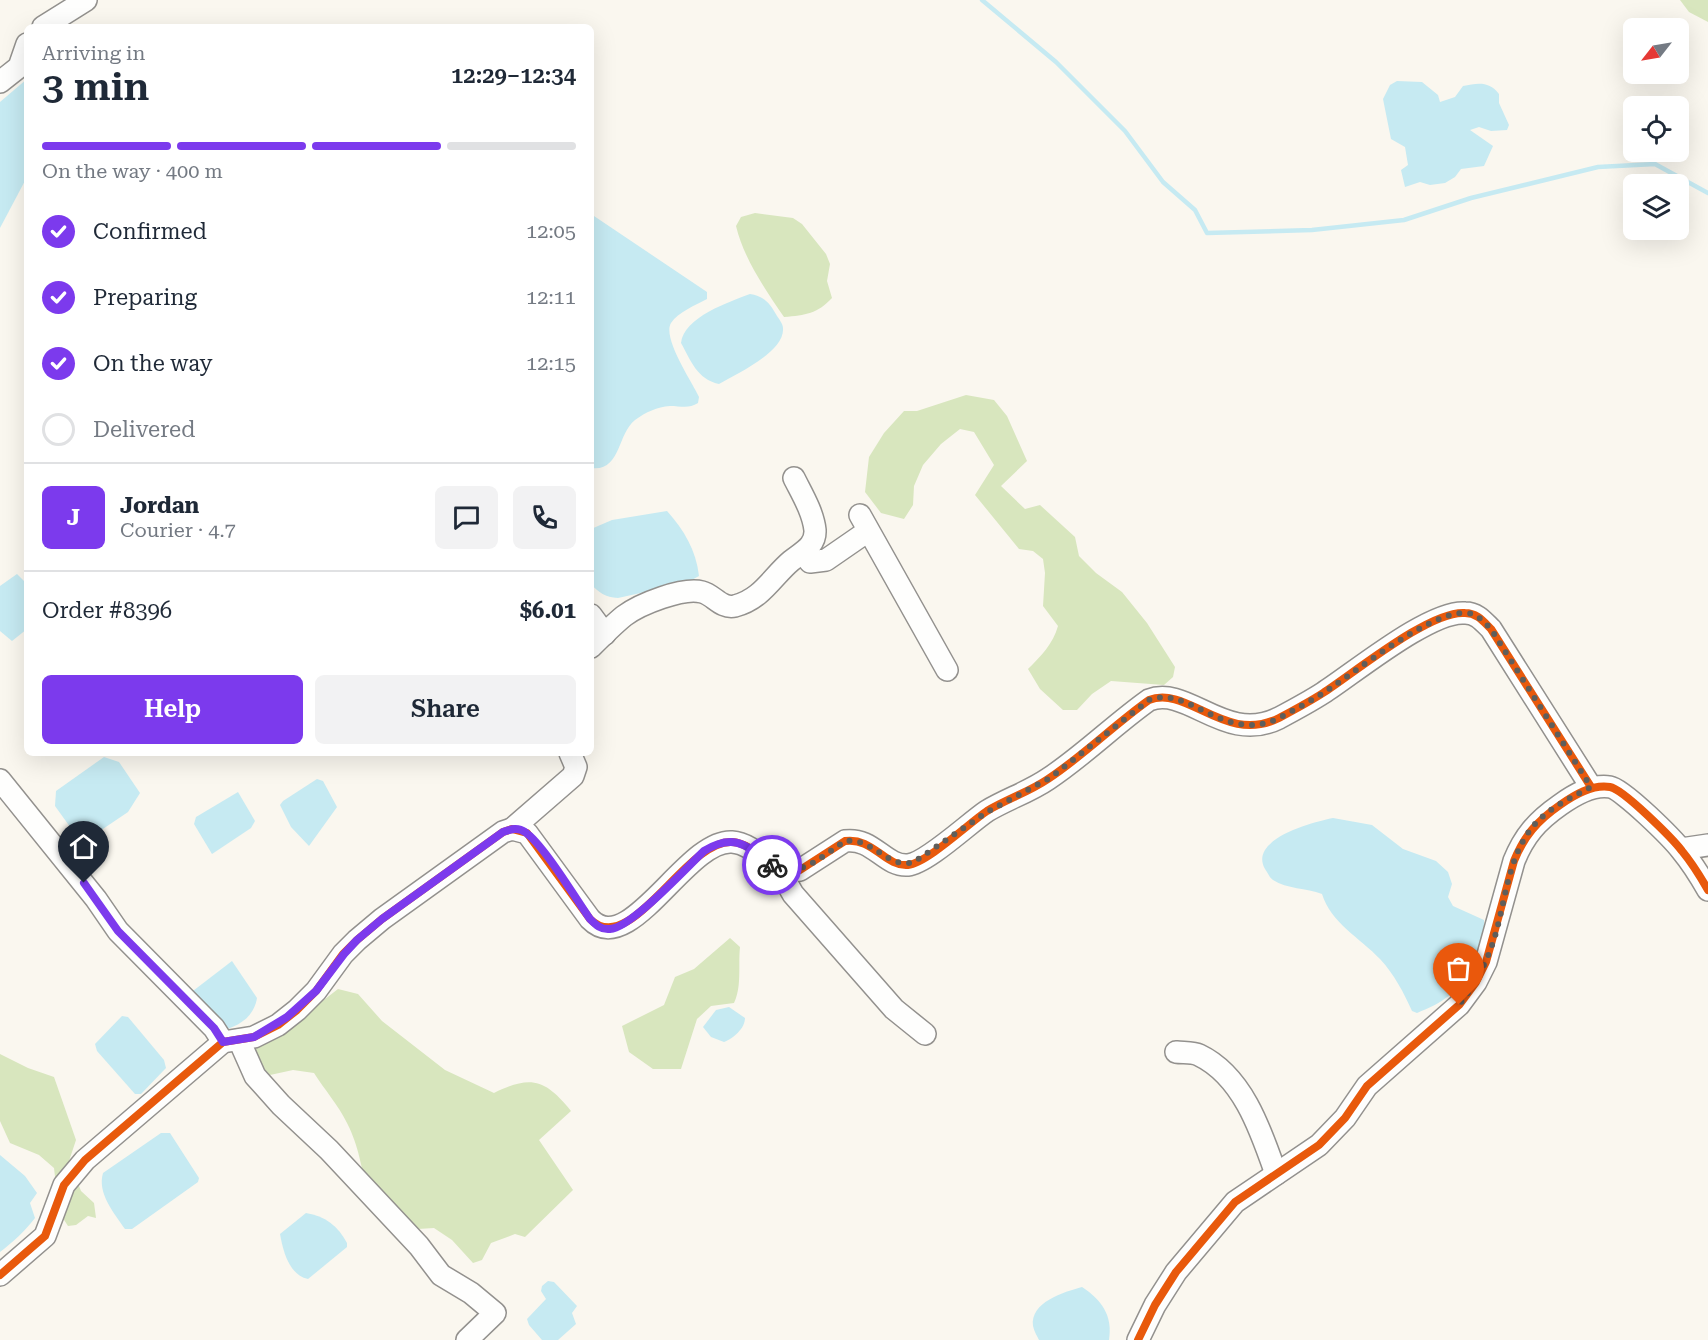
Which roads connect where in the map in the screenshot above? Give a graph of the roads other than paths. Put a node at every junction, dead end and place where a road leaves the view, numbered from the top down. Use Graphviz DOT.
graph roads {
  1 [pos="86,0"];
  2 [pos="48,24"];
  3 [pos="24,53"];
  4 [pos="0,82"];
  5 [pos="794,478"];
  6 [pos="802,554"];
  7 [pos="594,626"];
  8 [pos="598,641"];
  9 [pos="947,670"];
  10 [pos="571,756"];
  11 [pos="0,780"];
  12 [pos="1591,787"];
  13 [pos="512,829"];
  14 [pos="1708,845"];
  15 [pos="1681,849"];
  16 [pos="783,872"];
  17 [pos="1708,890"];
  18 [pos="925,1034"];
  19 [pos="231,1041"];
  20 [pos="1176,1052"];
  21 [pos="1276,1174"];
  22 [pos="0,1275"];
  23 [pos="467,1340"];
  24 [pos="1138,1340"];
  1 -- 2 [label="street"];
  3 -- 4 [label="street"];
  5 -- 6 [label="street"];
  6 -- 8 [label="street"];
  6 -- 9 [label="street"];
  7 -- 8 [label="street"];
  10 -- 13 [label="street"];
  11 -- 19 [label="street"];
  12 -- 15 [label="street"];
  12 -- 16 [label="street"];
  12 -- 21 [label="street"];
  13 -- 16 [label="street"];
  13 -- 19 [label="street"];
  14 -- 15 [label="street"];
  15 -- 17 [label="street"];
  16 -- 18 [label="street"];
  19 -- 22 [label="street"];
  19 -- 23 [label="street"];
  20 -- 21 [label="street"];
  21 -- 24 [label="street"];
}
